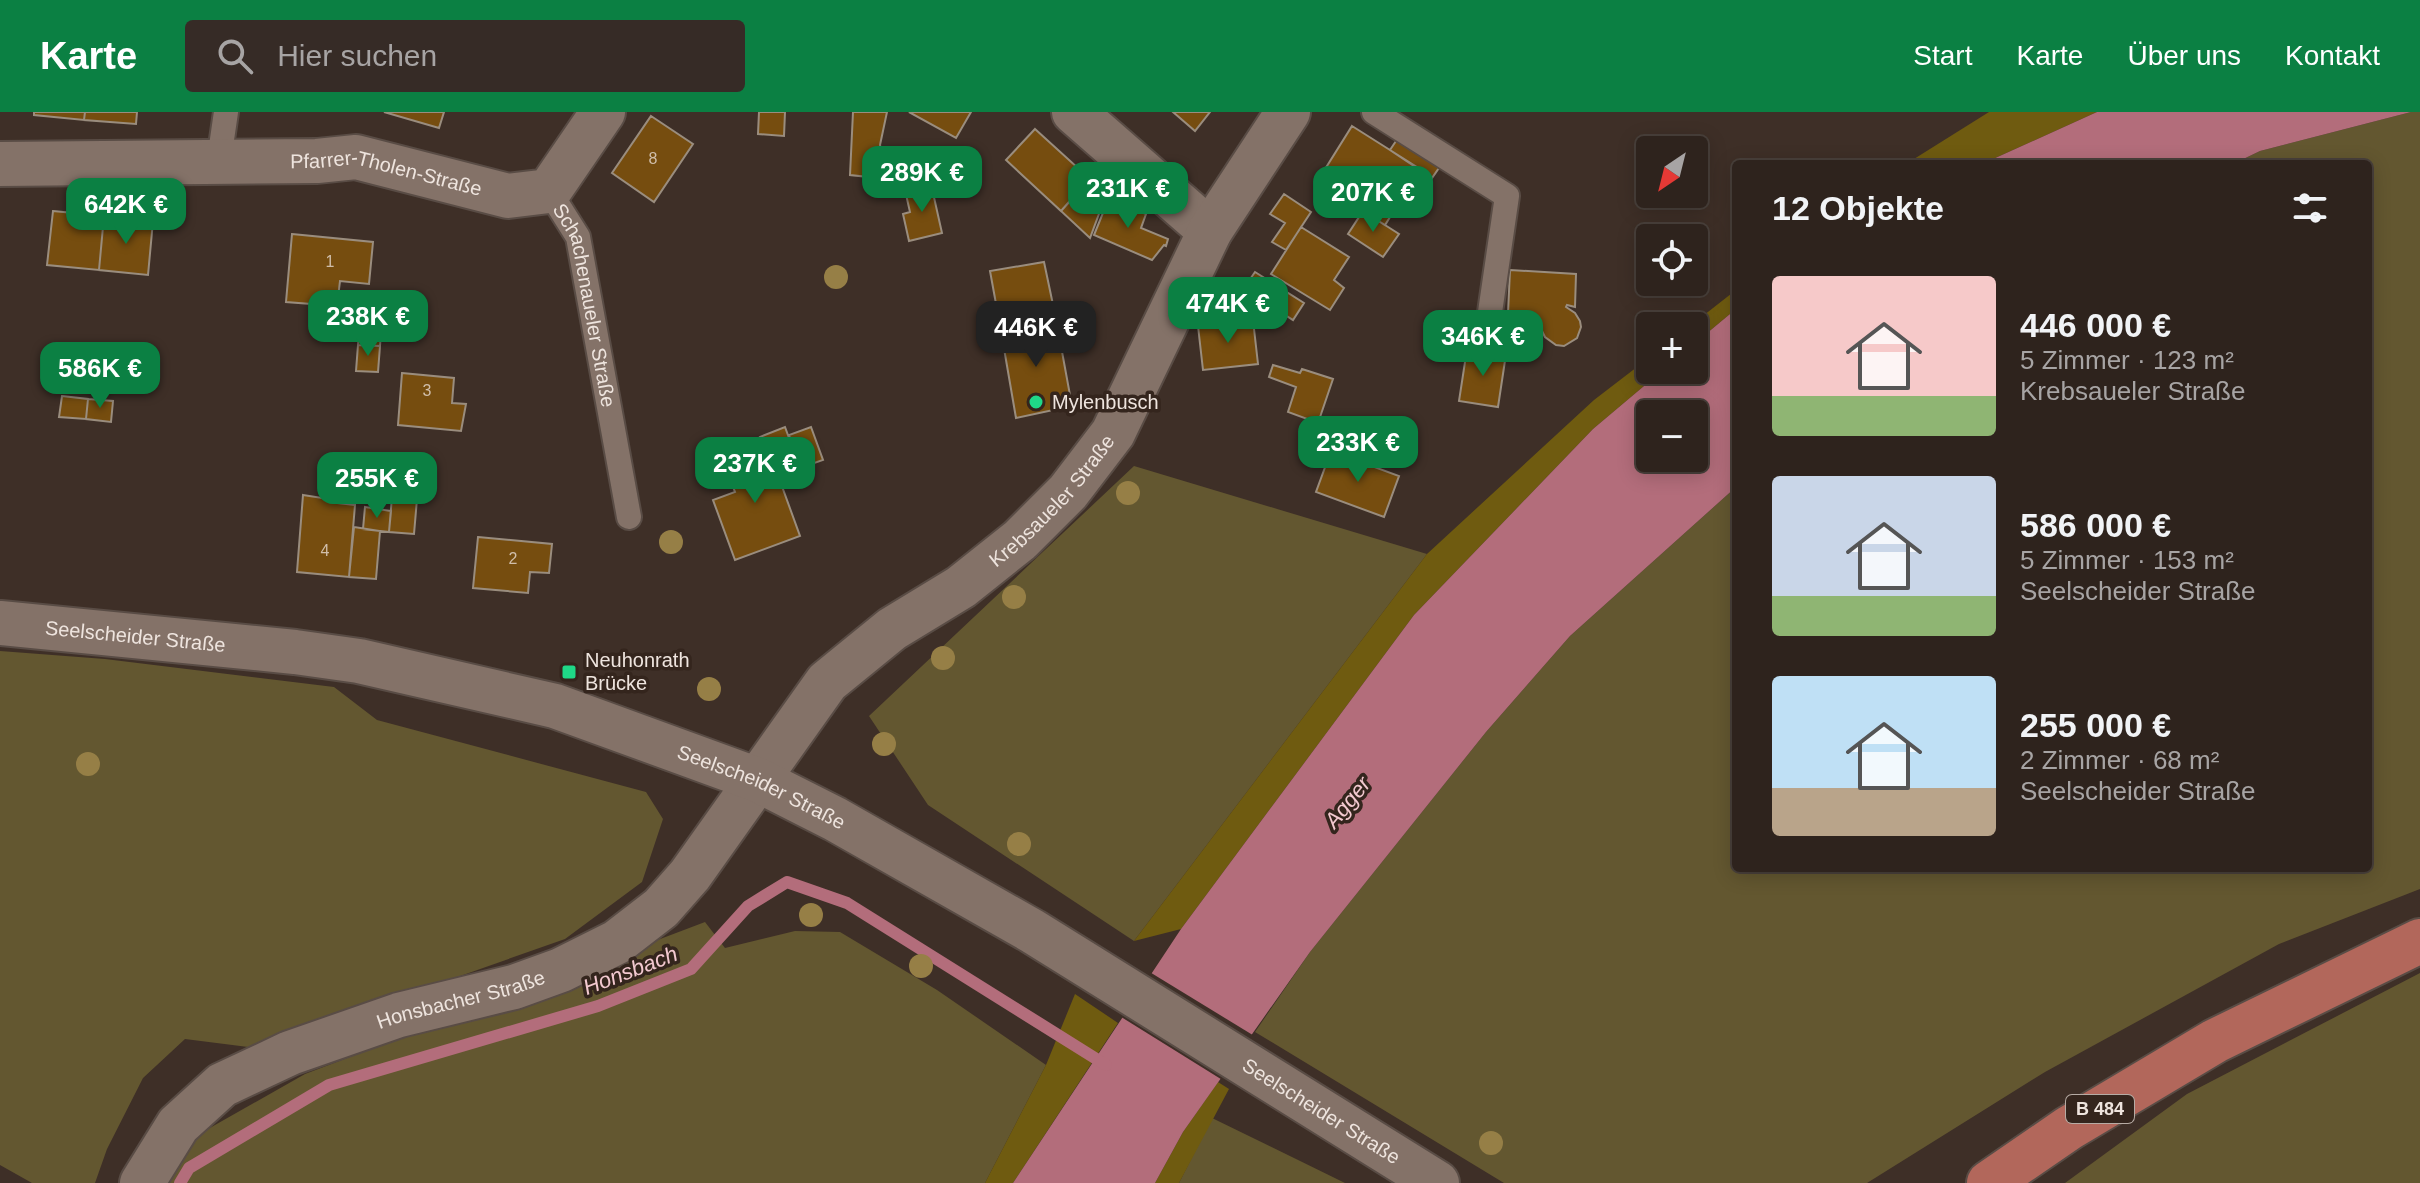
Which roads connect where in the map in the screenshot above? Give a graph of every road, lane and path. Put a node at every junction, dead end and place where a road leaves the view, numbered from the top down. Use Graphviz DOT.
graph roads {
  1 [pos="226,112"];
  2 [pos="603,112"];
  3 [pos="1074,112"];
  4 [pos="1288,112"];
  5 [pos="1374,112"];
  6 [pos="219,160"];
  7 [pos="0,164"];
  8 [pos="549,191"];
  9 [pos="1210,231"];
  10 [pos="1488,326"];
  11 [pos="629,517"];
  12 [pos="0,623"];
  13 [pos="758,780"];
  14 [pos="2420,941"];
  15 [pos="142,1183"];
  16 [pos="1437,1183"];
  17 [pos="1989,1183"];
  1 -- 6 [label="lane"];
  2 -- 8 [label="street, Schachenaueler Straße"];
  3 -- 9 [label="street"];
  4 -- 9 [label="street, Krebsaueler Straße"];
  5 -- 10 [label="lane"];
  6 -- 7 [label="street, Pfarrer-Tholen-Straße"];
  6 -- 8 [label="street, Pfarrer-Tholen-Straße"];
  8 -- 11 [label="lane, Schachenaueler Straße"];
  9 -- 13 [label="street, Krebsaueler Straße"];
  12 -- 13 [label="street, Seelscheider Straße"];
  13 -- 15 [label="street, Honsbacher Straße"];
  13 -- 16 [label="street, Seelscheider Straße"];
  14 -- 17 [label="main road, B 484"];
}
